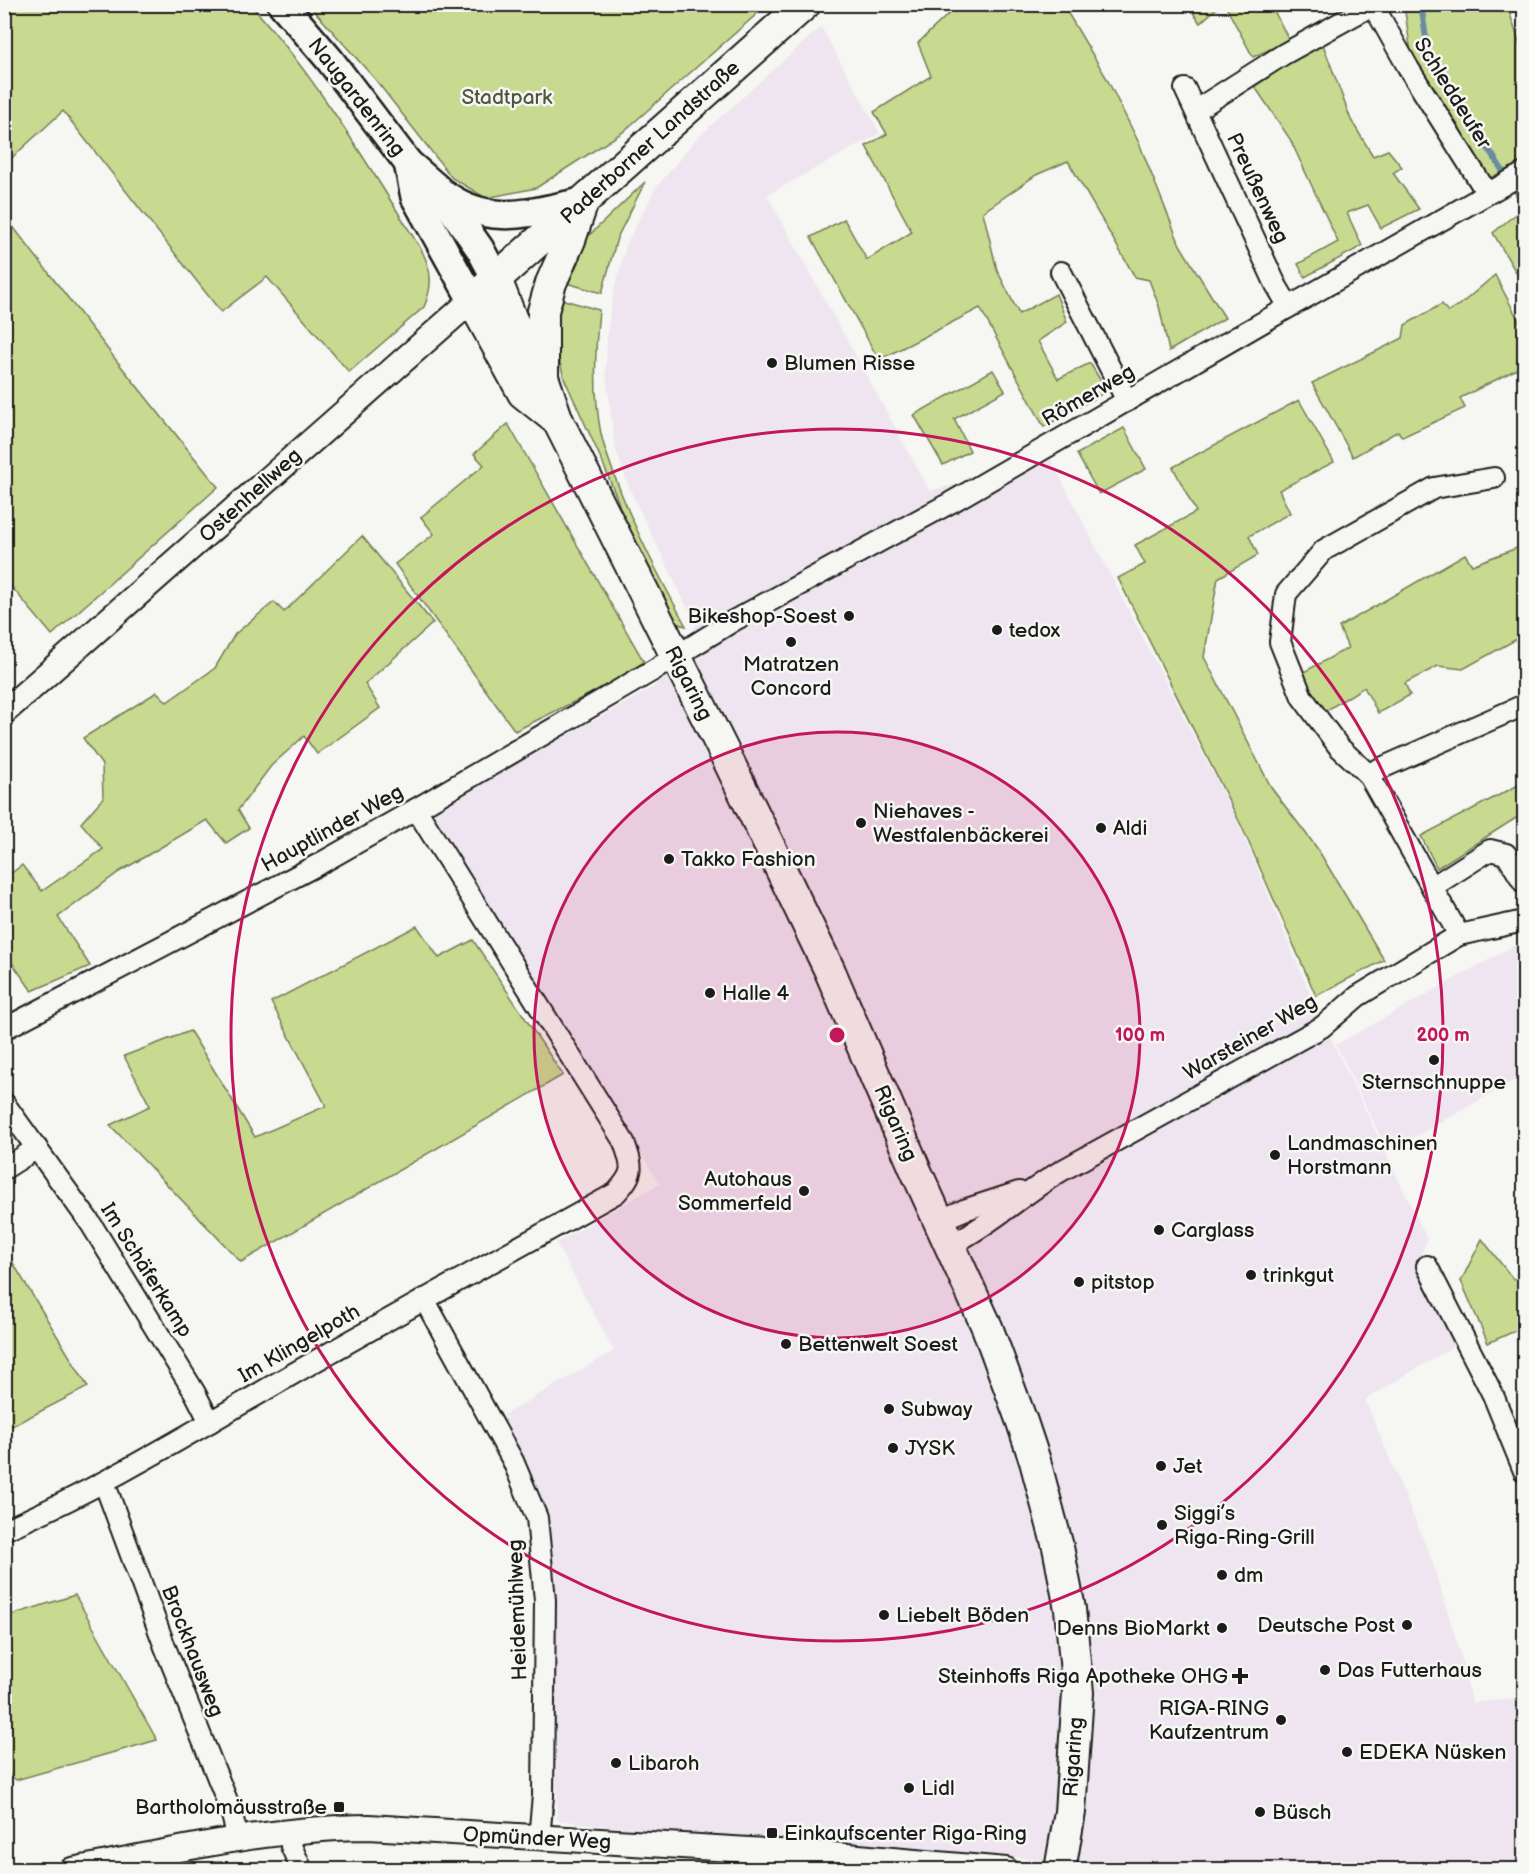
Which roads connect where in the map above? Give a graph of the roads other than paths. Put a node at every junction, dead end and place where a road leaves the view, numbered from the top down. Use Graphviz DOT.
graph roads {
  1 [pos="282,4"];
  2 [pos="805,4"];
  3 [pos="1185,88"];
  4 [pos="1196,110"];
  5 [pos="408,163"];
  6 [pos="1524,173"];
  7 [pos="438,189"];
  8 [pos="1487,193"];
  9 [pos="583,202"];
  10 [pos="1060,272"];
  11 [pos="496,279"];
  12 [pos="472,300"];
  13 [pos="1289,307"];
  14 [pos="543,380"];
  15 [pos="1127,400"];
  16 [pos="558,421"];
  17 [pos="1494,478"];
  18 [pos="675,656"];
  19 [pos="1524,705"];
  20 [pos="4,712"];
  21 [pos="1368,774"];
  22 [pos="416,809"];
  23 [pos="1524,883"];
  24 [pos="1432,887"];
  25 [pos="1524,921"];
  26 [pos="1459,936"];
  27 [pos="4,1029"];
  28 [pos="4,1102"];
  29 [pos="37,1148"];
  30 [pos="4,1169"];
  31 [pos="1033,1188"];
  32 [pos="944,1233"];
  33 [pos="1427,1266"];
  34 [pos="424,1299"];
  35 [pos="210,1422"];
  36 [pos="1520,1446"];
  37 [pos="1524,1471"];
  38 [pos="104,1482"];
  39 [pos="4,1530"];
  40 [pos="291,1832"];
  41 [pos="238,1838"];
  42 [pos="539,1838"];
  43 [pos="847,1862"];
  44 [pos="72,1869"];
  45 [pos="302,1869"];
  46 [pos="1006,1869"];
  47 [pos="1060,1869"];
  1 -- 5 [label="main road, Naugardenring"];
  2 -- 9 [label="main road, Paderborner Landstraße"];
  3 -- 4 [label="street, Preußenweg"];
  4 -- 8 [label="street, Schleddeufer"];
  4 -- 13 [label="street, Preußenweg"];
  5 -- 7 [label="main road, Naugardenring"];
  5 -- 12 [label="main road, Naugardenring"];
  6 -- 8 [label="street, Römerweg"];
  7 -- 9 [label="main road"];
  7 -- 11 [label="main road, Naugardenring"];
  8 -- 13 [label="street, Römerweg"];
  9 -- 11 [label="main road, Paderborner Landstraße"];
  9 -- 14 [label="main road"];
  10 -- 15 [label="street"];
  11 -- 12 [label="main road, Ostenhellweg"];
  11 -- 14 [label="main road, Rigaring"];
  12 -- 16 [label="main road, Rigaring"];
  12 -- 20 [label="street, Ostenhellweg"];
  13 -- 15 [label="street, Römerweg"];
  14 -- 16 [label="main road, Rigaring"];
  15 -- 18 [label="street, Römerweg"];
  16 -- 18 [label="main road, Rigaring"];
  17 -- 21 [label="street"];
  18 -- 22 [label="street, Hauptlinder Weg"];
  18 -- 32 [label="main road, Rigaring"];
  19 -- 21 [label="street"];
  21 -- 24 [label="street"];
  22 -- 27 [label="street, Hauptlinder Weg"];
  22 -- 34 [label="street, Im Klingelpoth"];
  23 -- 24 [label="street"];
  24 -- 26 [label="street"];
  25 -- 26 [label="street, Warsteiner Weg"];
  26 -- 31 [label="street, Warsteiner Weg"];
  28 -- 29 [label="street, Im Schäferkamp"];
  29 -- 30 [label="street"];
  29 -- 35 [label="street, Im Schäferkamp"];
  31 -- 32 [label="street, Warsteiner Weg"];
  31 -- 32 [label="street, Warsteiner Weg"];
  32 -- 47 [label="main road, Rigaring"];
  33 -- 36 [label="street"];
  34 -- 35 [label="street, Im Klingelpoth"];
  34 -- 42 [label="street, Heidemühlweg"];
  35 -- 38 [label="street, Im Klingelpoth"];
  36 -- 37 [label="street"];
  38 -- 39 [label="street, Im Klingelpoth"];
  38 -- 41 [label="street, Brockhausweg"];
  40 -- 41 [label="street, Opmünder Weg"];
  40 -- 42 [label="street, Opmünder Weg"];
  40 -- 45 [label="street"];
  41 -- 44 [label="street, Opmünder Weg"];
  42 -- 43 [label="street, Opmünder Weg"];
  43 -- 46 [label="street, Opmünder Weg"];
}
